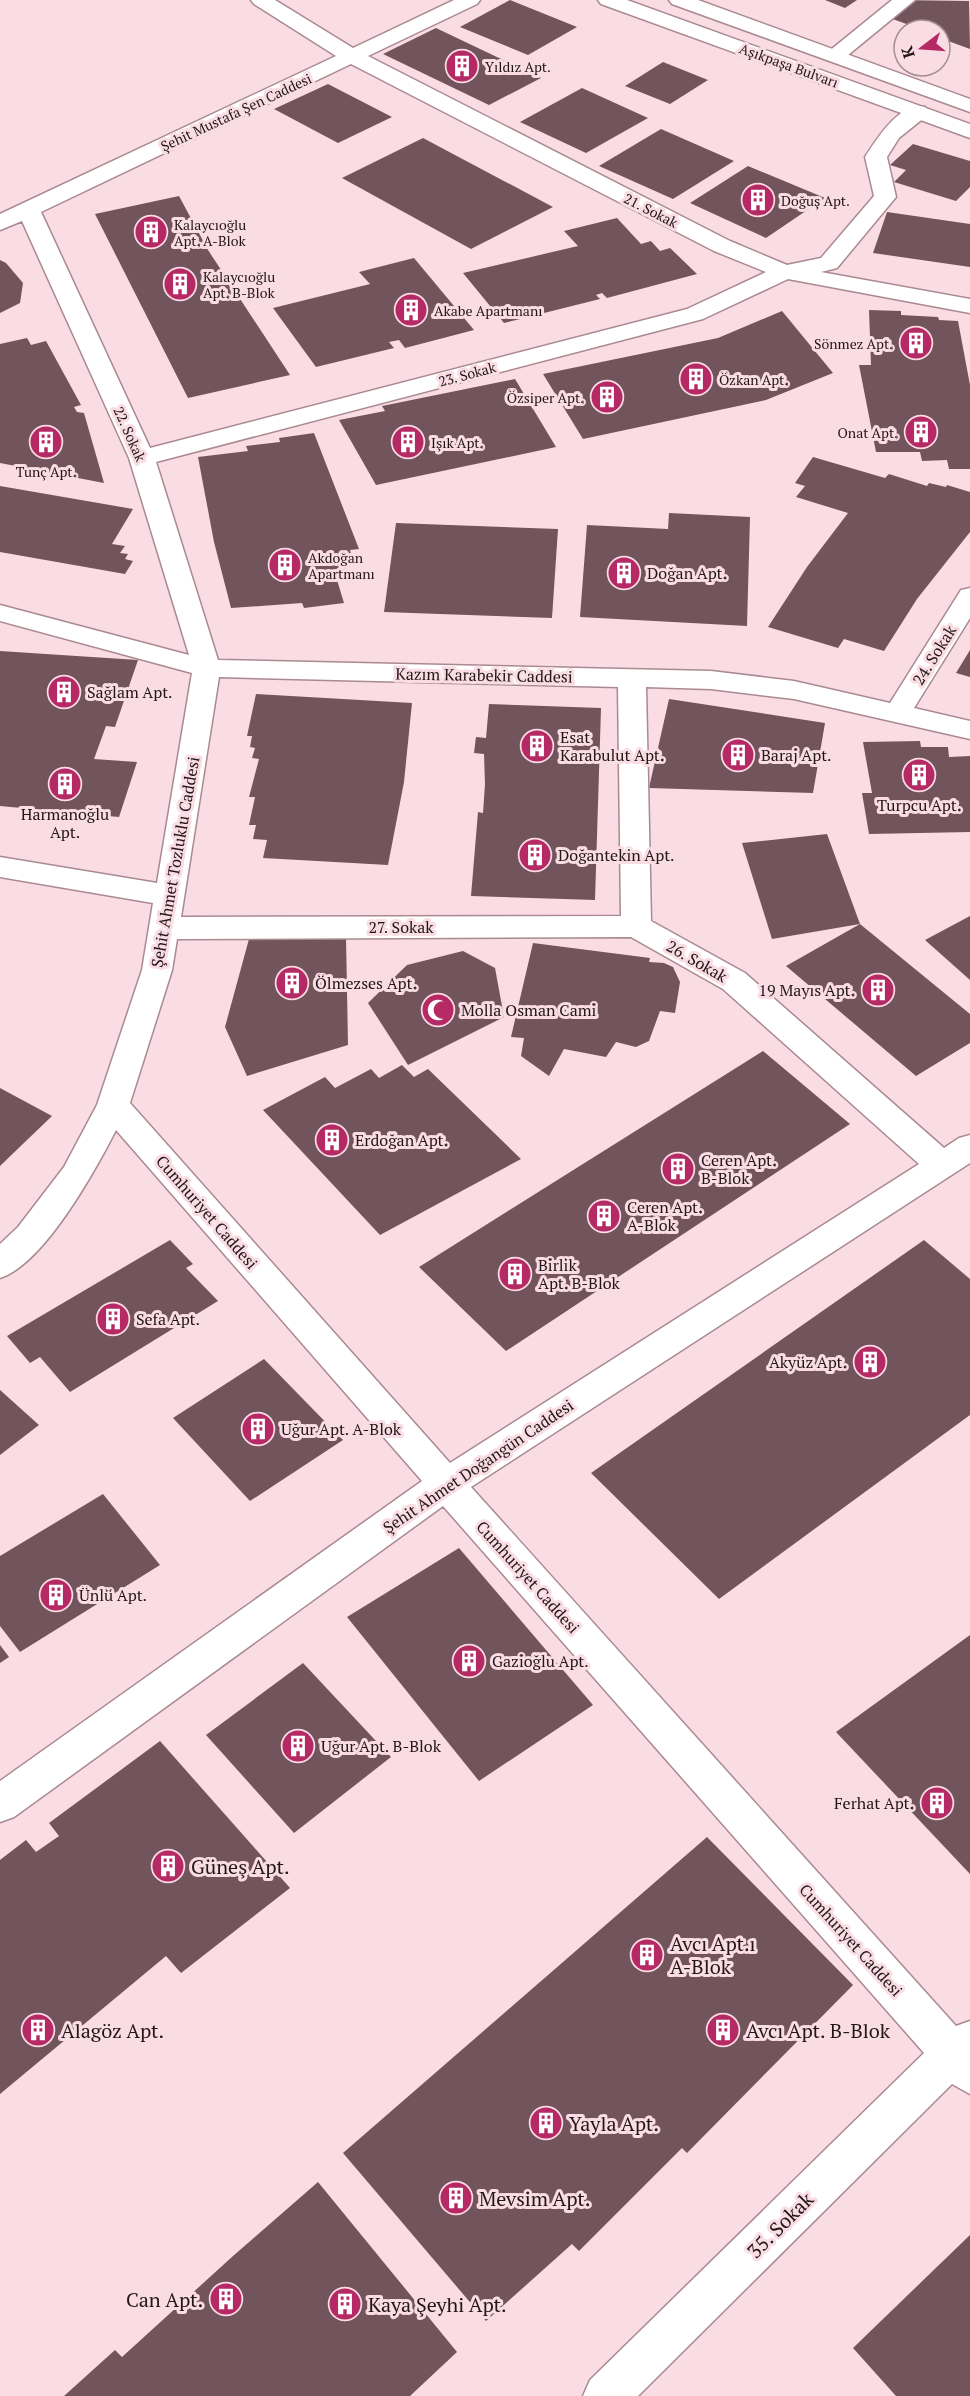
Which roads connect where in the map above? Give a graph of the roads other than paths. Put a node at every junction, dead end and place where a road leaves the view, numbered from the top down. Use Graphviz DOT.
graph roads {
  1 [pos="261,0"];
  2 [pos="470,0"];
  3 [pos="608,0"];
  4 [pos="679,0"];
  5 [pos="905,0"];
  6 [pos="835,56"];
  7 [pos="353,57"];
  8 [pos="970,106"];
  9 [pos="917,112"];
  10 [pos="970,131"];
  11 [pos="28,209"];
  12 [pos="0,223"];
  13 [pos="785,272"];
  14 [pos="970,306"];
  15 [pos="142,458"];
  16 [pos="970,597"];
  17 [pos="0,613"];
  18 [pos="207,668"];
  19 [pos="632,677"];
  20 [pos="897,714"];
  21 [pos="970,730"];
  22 [pos="0,867"];
  23 [pos="170,894"];
  24 [pos="636,926"];
  25 [pos="166,928"];
  26 [pos="113,1105"];
  27 [pos="956,1156"];
  28 [pos="0,1265"];
  29 [pos="446,1484"];
  30 [pos="0,1804"];
  31 [pos="965,2056"];
  32 [pos="606,2396"];
  1 -- 7 [label="street, 21. Sokak"];
  2 -- 7 [label="street, Şehit Mustafa Şen Caddesi"];
  3 -- 9 [label="street, Aşıkpaşa Bulvarı"];
  4 -- 6 [label="street, Aşıkpaşa Bulvarı"];
  5 -- 6 [label="street"];
  6 -- 8 [label="street, Aşıkpaşa Bulvarı"];
  7 -- 11 [label="street, Şehit Mustafa Şen Caddesi"];
  7 -- 13 [label="street, 21. Sokak"];
  9 -- 10 [label="street, Aşıkpaşa Bulvarı"];
  9 -- 13 [label="street, 23. Sokak"];
  11 -- 12 [label="street, Şehit Mustafa Şen Caddesi"];
  11 -- 15 [label="street, 22. Sokak"];
  13 -- 14 [label="street, 21. Sokak"];
  13 -- 15 [label="street, 23. Sokak"];
  15 -- 18 [label="street, 22. Sokak"];
  16 -- 20 [label="street, 24. Sokak"];
  17 -- 18 [label="street, Kazım Karabekir Caddesi"];
  18 -- 19 [label="street, Kazım Karabekir Caddesi"];
  18 -- 23 [label="street, Şehit Ahmet Tozluklu Caddesi"];
  19 -- 20 [label="street, Kazım Karabekir Caddesi"];
  19 -- 24 [label="street"];
  20 -- 21 [label="street, Kazım Karabekir Caddesi"];
  22 -- 23 [label="street"];
  23 -- 25 [label="street, Şehit Ahmet Tozluklu Caddesi"];
  24 -- 25 [label="street, 27. Sokak"];
  24 -- 27 [label="street, 26. Sokak"];
  25 -- 26 [label="street, Şehit Ahmet Tozluklu Caddesi"];
  26 -- 28 [label="street, Şehit Ahmet Tozluklu Caddesi"];
  26 -- 29 [label="street, Cumhuriyet Caddesi"];
  27 -- 29 [label="street, Şehit Ahmet Doğangün Caddesi"];
  29 -- 30 [label="street, Şehit Ahmet Doğangün Caddesi"];
  29 -- 31 [label="street, Cumhuriyet Caddesi"];
  31 -- 32 [label="street, 35. Sokak"];
}
